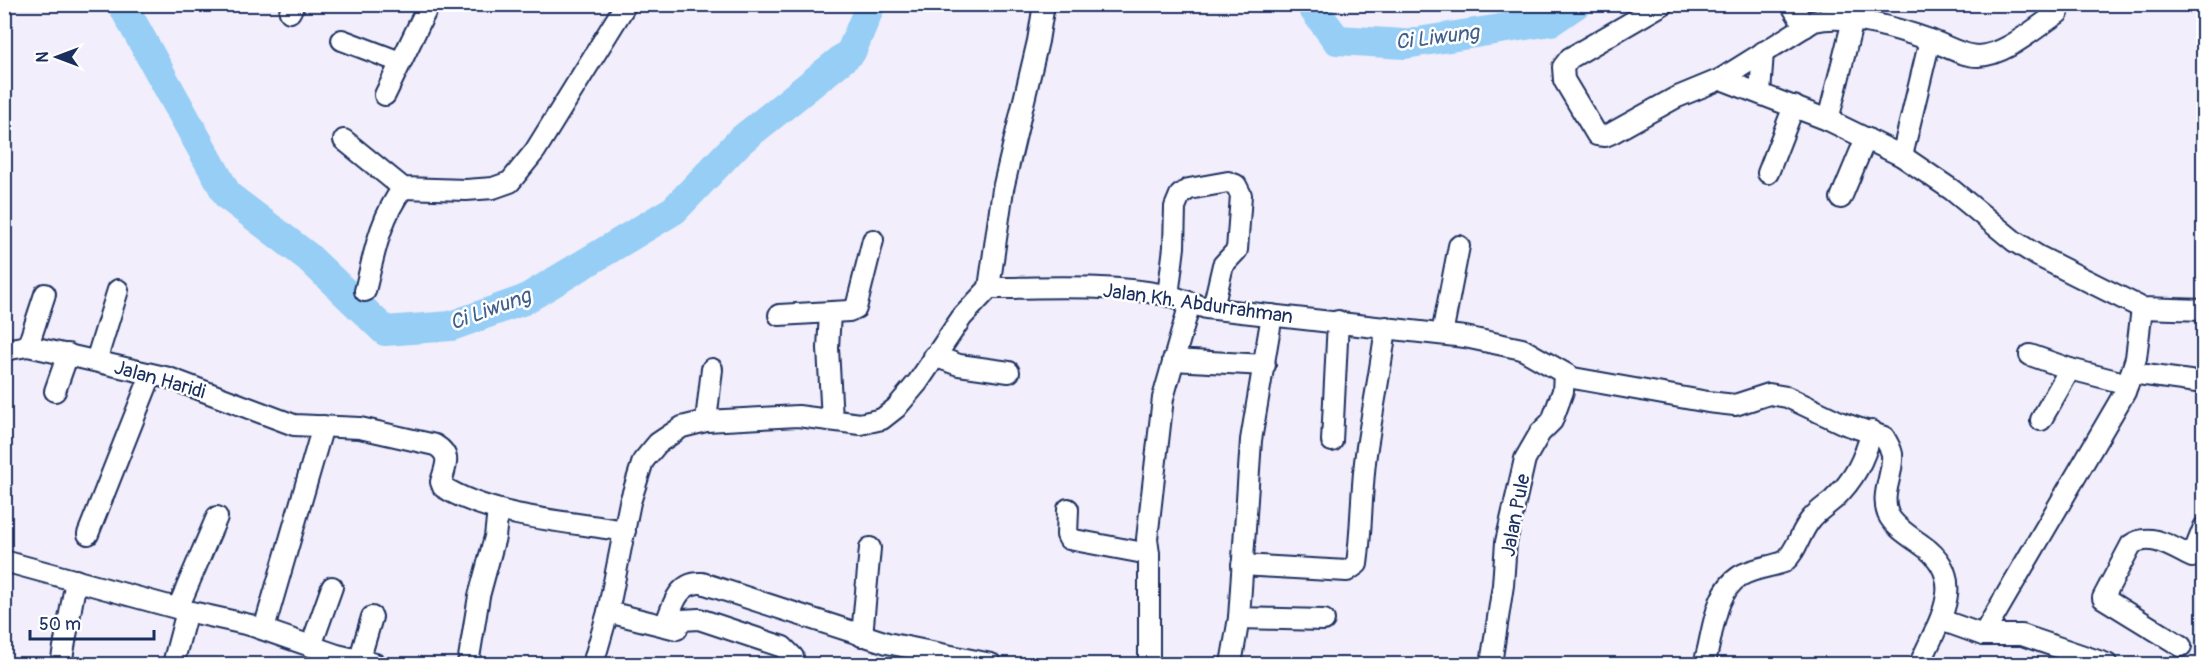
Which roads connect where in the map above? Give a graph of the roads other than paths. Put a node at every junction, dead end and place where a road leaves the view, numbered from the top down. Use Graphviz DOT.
graph roads {
  1 [pos="429,4"];
  2 [pos="626,4"];
  3 [pos="1044,4"];
  4 [pos="1663,4"];
  5 [pos="1791,4"];
  6 [pos="2058,4"];
  7 [pos="1853,20"];
  8 [pos="1805,27"];
  9 [pos="342,40"];
  10 [pos="1930,40"];
  11 [pos="1763,52"];
  12 [pos="400,62"];
  13 [pos="1720,79"];
  14 [pos="1760,93"];
  15 [pos="385,95"];
  16 [pos="1794,106"];
  17 [pos="1828,120"];
  18 [pos="1866,138"];
  19 [pos="344,140"];
  20 [pos="1902,156"];
  21 [pos="1768,173"];
  22 [pos="403,188"];
  23 [pos="1841,198"];
  24 [pos="873,240"];
  25 [pos="1459,246"];
  26 [pos="988,288"];
  27 [pos="118,290"];
  28 [pos="365,291"];
  29 [pos="45,294"];
  30 [pos="1168,296"];
  31 [pos="1190,303"];
  32 [pos="1213,308"];
  33 [pos="2142,308"];
  34 [pos="2204,310"];
  35 [pos="830,313"];
  36 [pos="779,315"];
  37 [pos="1272,315"];
  38 [pos="1338,321"];
  39 [pos="1386,327"];
  40 [pos="1442,334"];
  41 [pos="28,346"];
  42 [pos="4,350"];
  43 [pos="68,354"];
  44 [pos="2030,355"];
  45 [pos="934,356"];
  46 [pos="1173,360"];
  47 [pos="96,361"];
  48 [pos="1265,365"];
  49 [pos="712,369"];
  50 [pos="2070,369"];
  51 [pos="1009,372"];
  52 [pos="1564,374"];
  53 [pos="151,375"];
  54 [pos="2129,379"];
  55 [pos="2204,383"];
  56 [pos="55,391"];
  57 [pos="832,420"];
  58 [pos="2041,420"];
  59 [pos="706,421"];
  60 [pos="318,427"];
  61 [pos="1872,431"];
  62 [pos="1332,441"];
  63 [pos="1068,509"];
  64 [pos="498,510"];
  65 [pos="217,517"];
  66 [pos="2204,527"];
  67 [pos="625,531"];
  68 [pos="88,534"];
  69 [pos="870,548"];
  70 [pos="1149,554"];
  71 [pos="2198,560"];
  72 [pos="4,561"];
  73 [pos="1242,565"];
  74 [pos="75,580"];
  75 [pos="332,587"];
  76 [pos="182,609"];
  77 [pos="608,612"];
  78 [pos="786,612"];
  79 [pos="372,616"];
  80 [pos="1239,618"];
  81 [pos="1324,620"];
  82 [pos="1941,620"];
  83 [pos="675,628"];
  84 [pos="264,629"];
  85 [pos="1983,635"];
  86 [pos="862,636"];
  87 [pos="775,643"];
  88 [pos="311,646"];
  89 [pos="2181,646"];
  90 [pos="912,657"];
  91 [pos="367,663"];
  92 [pos="61,664"];
  93 [pos="173,664"];
  94 [pos="468,664"];
  95 [pos="593,664"];
  96 [pos="794,664"];
  97 [pos="991,664"];
  98 [pos="1149,664"];
  99 [pos="1231,664"];
  100 [pos="1491,664"];
  101 [pos="1704,664"];
  102 [pos="1920,664"];
  103 [pos="2107,664"];
  1 -- 12 [label="street"];
  2 -- 22 [label="street"];
  3 -- 26 [label="street"];
  4 -- 13 [label="street"];
  5 -- 8 [label="street"];
  6 -- 10 [label="street"];
  7 -- 8 [label="street"];
  7 -- 10 [label="street"];
  7 -- 17 [label="street"];
  8 -- 11 [label="street"];
  9 -- 12 [label="street"];
  10 -- 20 [label="street"];
  11 -- 13 [label="street"];
  11 -- 14 [label="street"];
  12 -- 15 [label="street"];
  13 -- 14 [label="street"];
  14 -- 16 [label="street"];
  16 -- 17 [label="street"];
  16 -- 21 [label="street"];
  17 -- 18 [label="street"];
  18 -- 20 [label="street"];
  18 -- 23 [label="street"];
  19 -- 22 [label="street"];
  20 -- 33 [label="street"];
  22 -- 28 [label="street"];
  24 -- 35 [label="street"];
  25 -- 40 [label="street"];
  26 -- 30 [label="street, Jalan Kh. Abdurrahman"];
  26 -- 45 [label="street"];
  27 -- 47 [label="street"];
  29 -- 41 [label="street"];
  30 -- 31 [label="street, Jalan Kh. Abdurrahman"];
  30 -- 32 [label="street"];
  31 -- 32 [label="street, Jalan Kh. Abdurrahman"];
  31 -- 46 [label="street"];
  32 -- 37 [label="street, Jalan Kh. Abdurrahman"];
  33 -- 34 [label="street"];
  33 -- 54 [label="street"];
  35 -- 36 [label="street"];
  35 -- 57 [label="street"];
  37 -- 38 [label="street, Jalan Kh. Abdurrahman"];
  37 -- 48 [label="street"];
  38 -- 39 [label="street, Jalan Kh. Abdurrahman"];
  38 -- 62 [label="street"];
  39 -- 40 [label="street, Jalan Kh. Abdurrahman"];
  39 -- 73 [label="street"];
  40 -- 52 [label="street, Jalan Kh. Abdurrahman"];
  41 -- 42 [label="street, Jalan Haridi"];
  41 -- 43 [label="street, Jalan Haridi"];
  43 -- 47 [label="street, Jalan Haridi"];
  43 -- 56 [label="street"];
  44 -- 50 [label="street"];
  45 -- 51 [label="street"];
  45 -- 57 [label="street"];
  46 -- 48 [label="street"];
  46 -- 70 [label="street"];
  47 -- 53 [label="street, Jalan Haridi"];
  48 -- 73 [label="street"];
  49 -- 59 [label="street"];
  50 -- 54 [label="street"];
  50 -- 58 [label="street"];
  52 -- 61 [label="street, Jalan Kh. Abdurrahman"];
  52 -- 100 [label="street, Jalan Pule"];
  53 -- 60 [label="street, Jalan Haridi"];
  53 -- 68 [label="street"];
  54 -- 55 [label="street"];
  54 -- 85 [label="street"];
  57 -- 59 [label="street"];
  59 -- 67 [label="street"];
  60 -- 64 [label="street, Jalan Haridi"];
  60 -- 84 [label="street"];
  61 -- 82 [label="street"];
  61 -- 101 [label="street"];
  63 -- 70 [label="street"];
  64 -- 67 [label="street"];
  64 -- 94 [label="street"];
  65 -- 76 [label="street"];
  66 -- 71 [label="street"];
  67 -- 77 [label="street"];
  69 -- 86 [label="street"];
  70 -- 98 [label="street"];
  71 -- 89 [label="street"];
  72 -- 74 [label="street"];
  73 -- 80 [label="street"];
  74 -- 76 [label="street"];
  74 -- 92 [label="street"];
  75 -- 88 [label="street"];
  76 -- 84 [label="street"];
  76 -- 93 [label="street"];
  77 -- 83 [label="street"];
  77 -- 95 [label="street"];
  78 -- 83 [label="street"];
  78 -- 86 [label="street"];
  78 -- 87 [label="street"];
  79 -- 91 [label="street"];
  80 -- 81 [label="street"];
  80 -- 99 [label="street"];
  82 -- 85 [label="street"];
  82 -- 102 [label="street"];
  83 -- 87 [label="street"];
  84 -- 88 [label="street"];
  85 -- 103 [label="street"];
  86 -- 90 [label="street"];
  87 -- 96 [label="street"];
  88 -- 91 [label="street"];
  90 -- 97 [label="street"];
}
